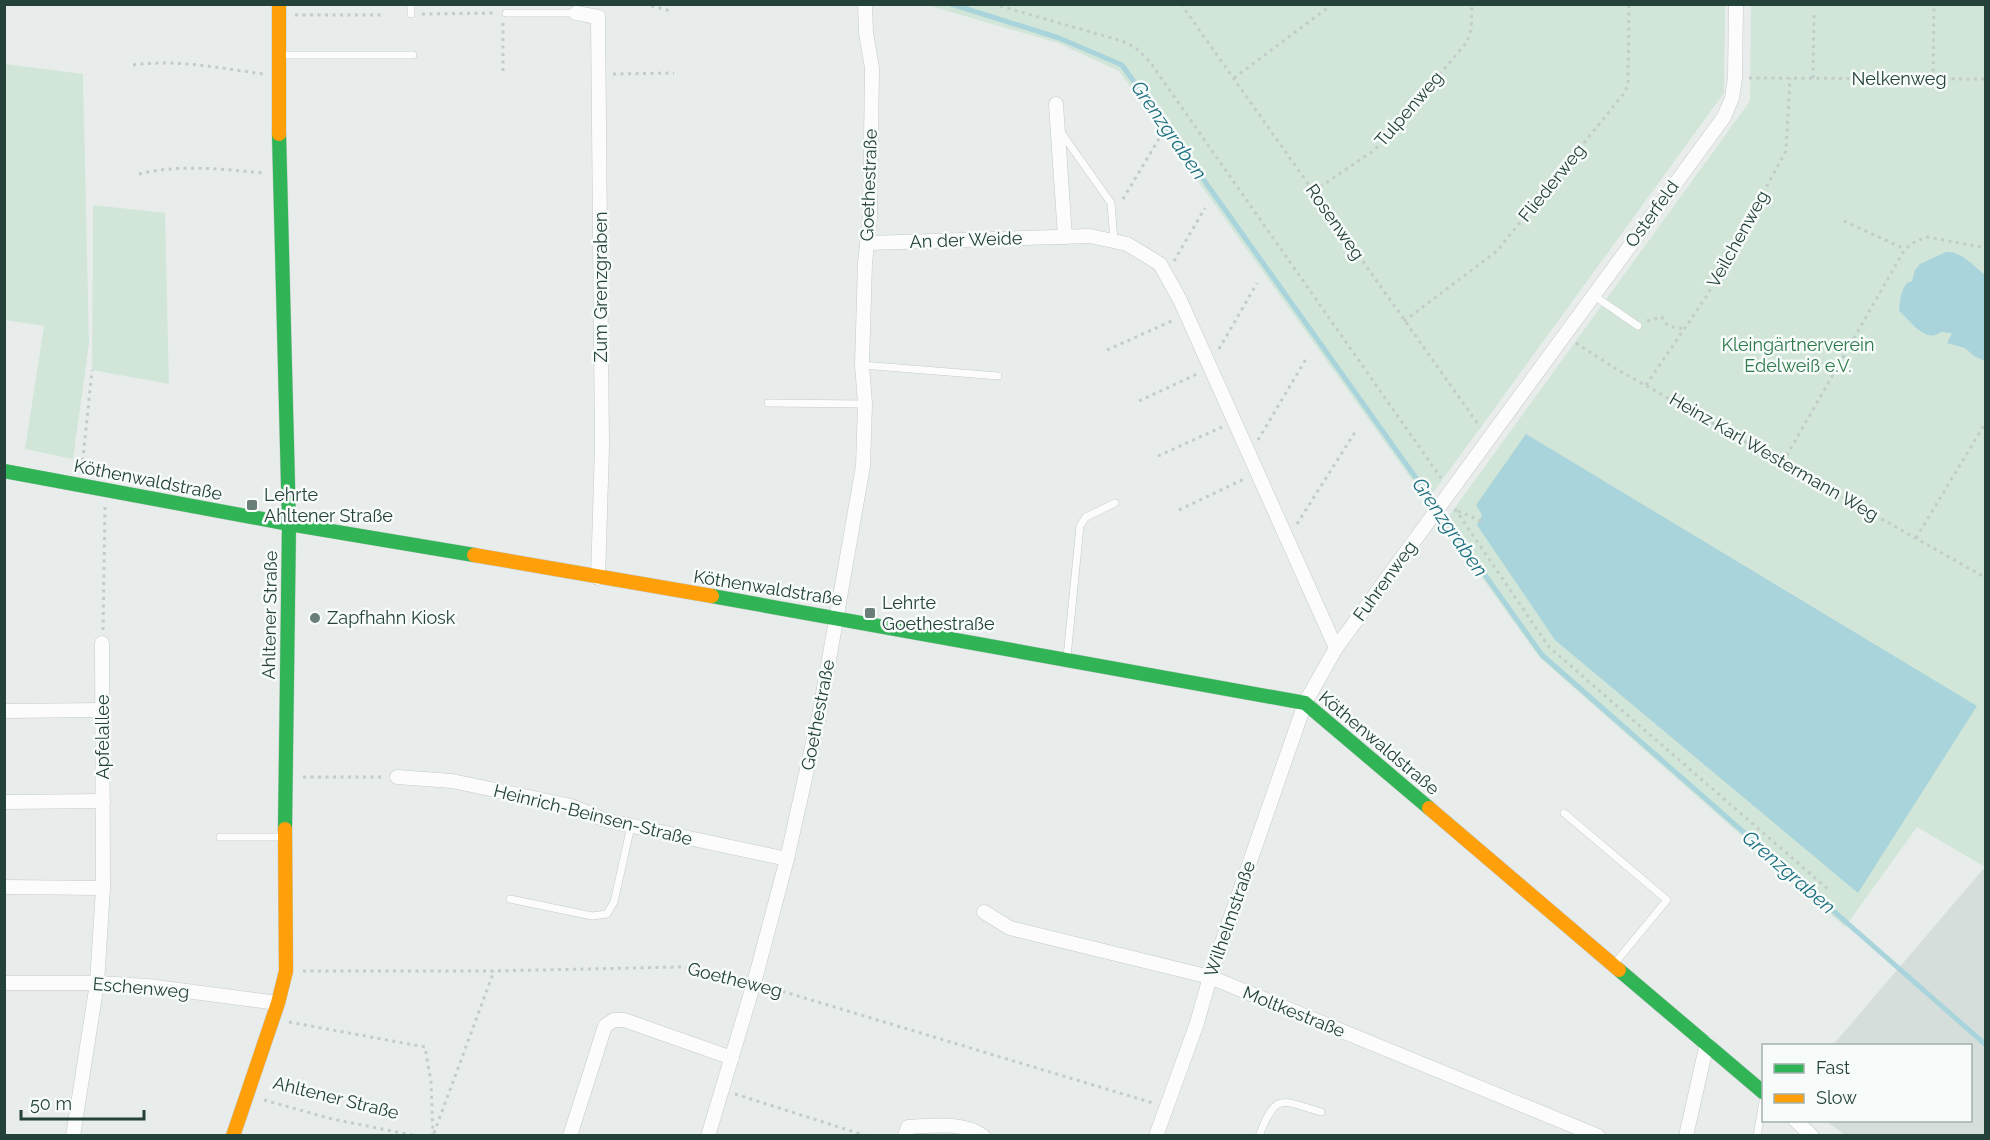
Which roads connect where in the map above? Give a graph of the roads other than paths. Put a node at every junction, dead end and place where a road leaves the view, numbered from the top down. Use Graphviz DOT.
graph roads {
  1 [pos="411,4"];
  2 [pos="865,4"];
  3 [pos="1736,4"];
  4 [pos="279,10"];
  5 [pos="506,13"];
  6 [pos="576,13"];
  7 [pos="411,14"];
  8 [pos="279,55"];
  9 [pos="413,55"];
  10 [pos="1056,104"];
  11 [pos="1058,127"];
  12 [pos="1065,237"];
  13 [pos="1114,241"];
  14 [pos="868,243"];
  15 [pos="1593,295"];
  16 [pos="1638,326"];
  17 [pos="862,365"];
  18 [pos="998,376"];
  19 [pos="768,403"];
  20 [pos="865,404"];
  21 [pos="1514,405"];
  22 [pos="4,471"];
  23 [pos="1115,503"];
  24 [pos="289,524"];
  25 [pos="598,578"];
  26 [pos="837,617"];
  27 [pos="102,644"];
  28 [pos="1336,648"];
  29 [pos="1067,659"];
  30 [pos="1305,703"];
  31 [pos="102,710"];
  32 [pos="4,711"];
  33 [pos="397,777"];
  34 [pos="103,801"];
  35 [pos="4,802"];
  36 [pos="1564,813"];
  37 [pos="631,826"];
  38 [pos="220,837"];
  39 [pos="286,837"];
  40 [pos="787,859"];
  41 [pos="4,887"];
  42 [pos="103,888"];
  43 [pos="510,899"];
  44 [pos="984,912"];
  45 [pos="1614,964"];
  46 [pos="1210,977"];
  47 [pos="4,983"];
  48 [pos="97,983"];
  49 [pos="278,1003"];
  50 [pos="1707,1043"];
  51 [pos="732,1058"];
  52 [pos="1762,1092"];
  53 [pos="1762,1106"];
  54 [pos="1320,1112"];
  55 [pos="1797,1122"];
  56 [pos="906,1131"];
  57 [pos="73,1136"];
  58 [pos="233,1136"];
  59 [pos="570,1136"];
  60 [pos="708,1136"];
  61 [pos="983,1136"];
  62 [pos="1156,1136"];
  63 [pos="1259,1136"];
  64 [pos="1598,1136"];
  65 [pos="1686,1136"];
  66 [pos="1757,1136"];
  67 [pos="1812,1136"];
  1 -- 7 [label="lane"];
  2 -- 14 [label="street, Goethestraße"];
  3 -- 15 [label="street, Osterfeld"];
  4 -- 8 [label="street, Ahltener Straße"];
  5 -- 6 [label="lane"];
  6 -- 25 [label="street, Zum Grenzgraben"];
  8 -- 9 [label="lane"];
  8 -- 24 [label="street, Ahltener Straße"];
  10 -- 11 [label="street"];
  11 -- 12 [label="street"];
  11 -- 13 [label="lane"];
  12 -- 13 [label="street, An der Weide"];
  12 -- 14 [label="street, An der Weide"];
  13 -- 28 [label="street, An der Weide"];
  14 -- 17 [label="street, Goethestraße"];
  15 -- 16 [label="lane"];
  15 -- 21 [label="street, Osterfeld"];
  17 -- 18 [label="lane"];
  17 -- 20 [label="street, Goethestraße"];
  19 -- 20 [label="lane"];
  20 -- 26 [label="street, Goethestraße"];
  21 -- 28 [label="street, Fuhrenweg"];
  22 -- 24 [label="street, Köthenwaldstraße"];
  23 -- 29 [label="lane"];
  24 -- 25 [label="street, Köthenwaldstraße"];
  24 -- 39 [label="street, Ahltener Straße"];
  25 -- 26 [label="street, Köthenwaldstraße"];
  26 -- 29 [label="street, Köthenwaldstraße"];
  26 -- 40 [label="street, Goethestraße"];
  27 -- 31 [label="street, Apfelallee"];
  28 -- 30 [label="street, Fuhrenweg"];
  29 -- 30 [label="street, Köthenwaldstraße"];
  30 -- 45 [label="street, Köthenwaldstraße"];
  30 -- 46 [label="street, Wilhelmstraße"];
  31 -- 32 [label="street"];
  31 -- 34 [label="street, Apfelallee"];
  33 -- 37 [label="street, Heinrich-Beinsen-Straße"];
  34 -- 35 [label="street"];
  34 -- 42 [label="street, Apfelallee"];
  36 -- 45 [label="lane"];
  37 -- 40 [label="street, Heinrich-Beinsen-Straße"];
  37 -- 43 [label="lane"];
  38 -- 39 [label="lane"];
  39 -- 49 [label="street, Ahltener Straße"];
  40 -- 51 [label="street, Goethestraße"];
  41 -- 42 [label="street"];
  42 -- 48 [label="street, Apfelallee"];
  44 -- 46 [label="street, Moltkestraße"];
  45 -- 50 [label="street, Köthenwaldstraße"];
  46 -- 62 [label="street, Wilhelmstraße"];
  46 -- 64 [label="street, Moltkestraße"];
  47 -- 48 [label="street, Eschenweg"];
  48 -- 49 [label="street, Eschenweg"];
  48 -- 57 [label="street, Apfelallee"];
  49 -- 58 [label="street, Ahltener Straße"];
  50 -- 52 [label="street, Köthenwaldstraße"];
  50 -- 65 [label="street"];
  51 -- 59 [label="street"];
  51 -- 60 [label="street, Goethestraße"];
  53 -- 66 [label="lane"];
  54 -- 63 [label="lane"];
  55 -- 67 [label="street"];
  56 -- 61 [label="street"];
}
